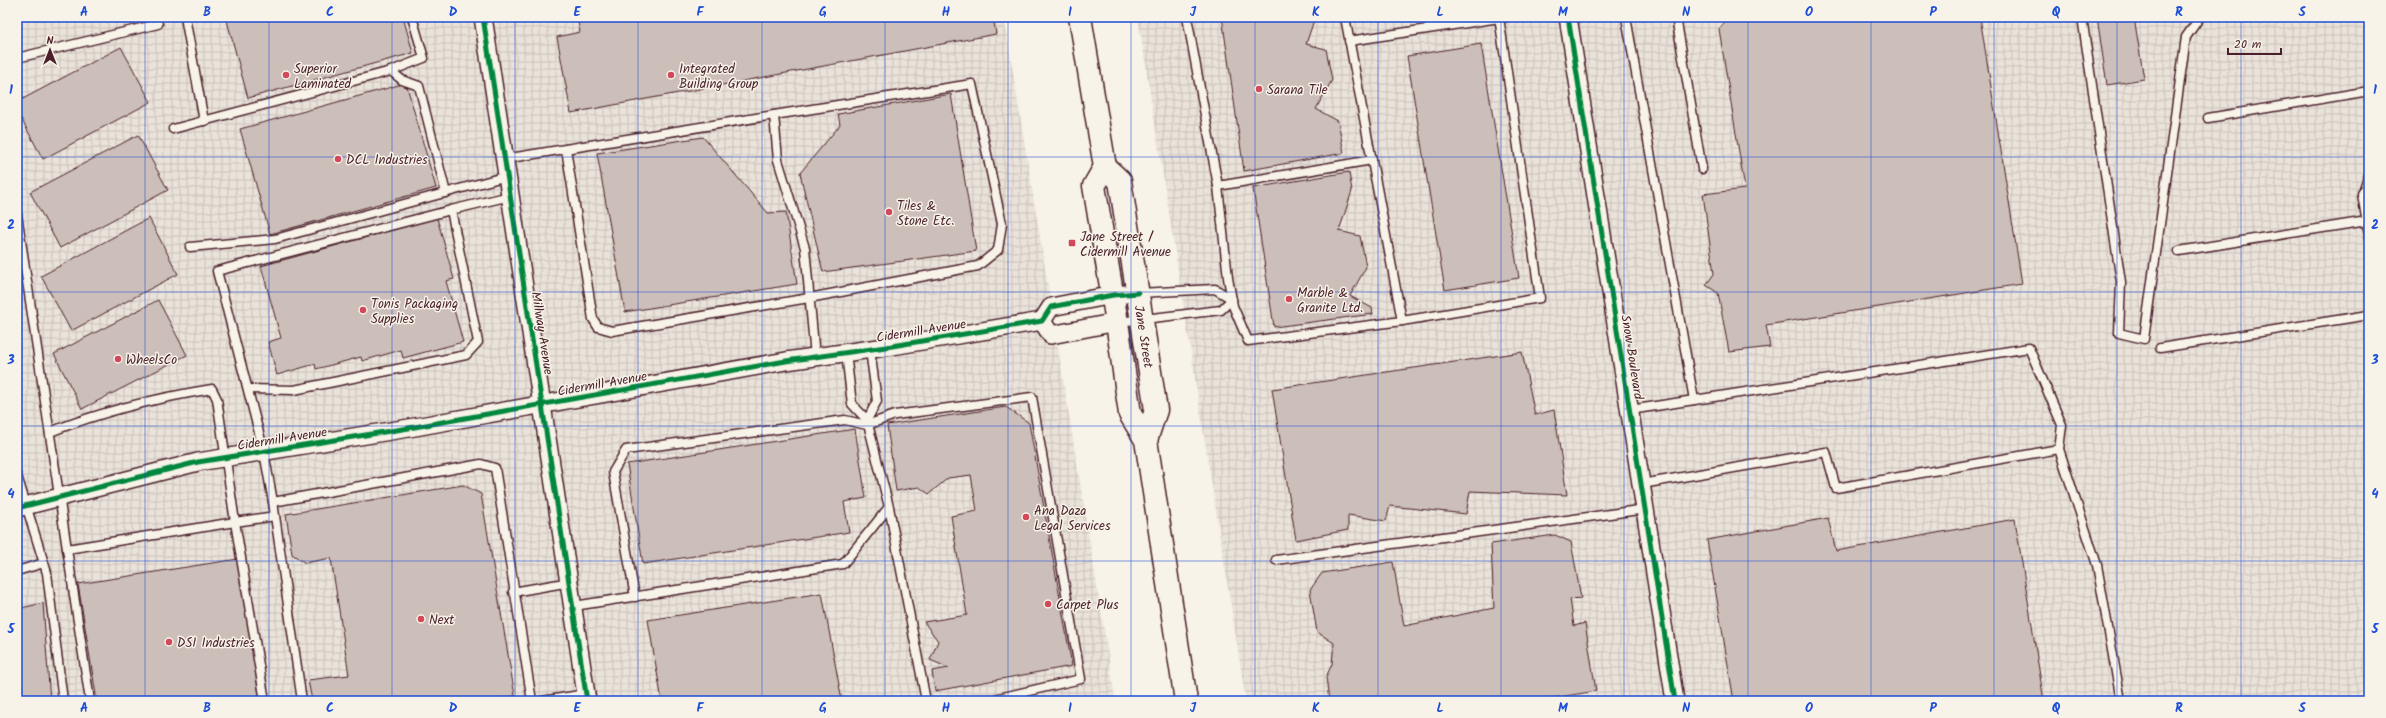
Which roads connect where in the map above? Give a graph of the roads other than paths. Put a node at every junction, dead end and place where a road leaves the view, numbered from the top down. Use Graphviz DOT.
graph roads {
  1 [pos="185,17"];
  2 [pos="412,17"];
  3 [pos="483,17"];
  4 [pos="1080,17"];
  5 [pos="1187,17"];
  6 [pos="1345,17"];
  7 [pos="1501,17"];
  8 [pos="1568,17"];
  9 [pos="1626,17"];
  10 [pos="1676,17"];
  11 [pos="2082,17"];
  12 [pos="2200,17"];
  13 [pos="158,24"];
  14 [pos="1349,41"];
  15 [pos="17,58"];
  16 [pos="391,71"];
  17 [pos="2369,91"];
  18 [pos="774,115"];
  19 [pos="2208,118"];
  20 [pos="204,121"];
  21 [pos="173,129"];
  22 [pos="566,149"];
  23 [pos="504,159"];
  24 [pos="1372,160"];
  25 [pos="1105,167"];
  26 [pos="1702,168"];
  27 [pos="2369,175"];
  28 [pos="506,176"];
  29 [pos="1218,186"];
  30 [pos="446,193"];
  31 [pos="510,196"];
  32 [pos="451,210"];
  33 [pos="17,214"];
  34 [pos="2367,221"];
  35 [pos="2369,235"];
  36 [pos="190,247"];
  37 [pos="2179,251"];
  38 [pos="1138,293"];
  39 [pos="1113,296"];
  40 [pos="809,298"];
  41 [pos="1232,299"];
  42 [pos="2369,315"];
  43 [pos="1143,319"];
  44 [pos="1042,321"];
  45 [pos="1117,322"];
  46 [pos="1402,322"];
  47 [pos="2160,348"];
  48 [pos="870,350"];
  49 [pos="846,353"];
  50 [pos="815,357"];
  51 [pos="248,390"];
  52 [pos="1694,400"];
  53 [pos="544,404"];
  54 [pos="1630,410"];
  55 [pos="867,422"];
  56 [pos="50,432"];
  57 [pos="1146,440"];
  58 [pos="2059,449"];
  59 [pos="264,452"];
  60 [pos="225,458"];
  61 [pos="17,476"];
  62 [pos="1642,484"];
  63 [pos="59,496"];
  64 [pos="273,502"];
  65 [pos="22,507"];
  66 [pos="889,507"];
  67 [pos="1646,509"];
  68 [pos="275,516"];
  69 [pos="235,522"];
  70 [pos="68,549"];
  71 [pos="1276,560"];
  72 [pos="44,563"];
  73 [pos="17,571"];
  74 [pos="570,582"];
  75 [pos="513,592"];
  76 [pos="635,597"];
  77 [pos="574,606"];
  78 [pos="587,697"];
  79 [pos="63,701"];
  80 [pos="90,701"];
  81 [pos="266,701"];
  82 [pos="302,701"];
  83 [pos="532,701"];
  84 [pos="542,701"];
  85 [pos="926,701"];
  86 [pos="986,701"];
  87 [pos="1186,701"];
  88 [pos="1675,701"];
  89 [pos="2121,701"];
  1 -- 20 [label="lane"];
  2 -- 16 [label="lane"];
  3 -- 23 [label="street, Millway Avenue"];
  4 -- 25 [label="main road"];
  5 -- 29 [label="lane"];
  6 -- 14 [label="lane"];
  7 -- 14 [label="lane"];
  7 -- 46 [label="lane"];
  8 -- 54 [label="street, Snow Boulevard"];
  9 -- 52 [label="lane"];
  10 -- 26 [label="lane"];
  11 -- 12 [label="lane"];
  13 -- 15 [label="lane"];
  14 -- 24 [label="lane"];
  16 -- 20 [label="lane"];
  16 -- 30 [label="lane"];
  17 -- 19 [label="lane"];
  18 -- 22 [label="lane"];
  18 -- 40 [label="lane"];
  18 -- 40 [label="lane"];
  20 -- 21 [label="lane"];
  22 -- 23 [label="lane"];
  22 -- 40 [label="lane"];
  23 -- 28 [label="street, Millway Avenue"];
  24 -- 29 [label="lane"];
  24 -- 46 [label="lane"];
  25 -- 38 [label="main road, Jane Street"];
  25 -- 39 [label="main road, Jane Street"];
  27 -- 34 [label="lane"];
  28 -- 30 [label="lane"];
  28 -- 31 [label="street, Millway Avenue"];
  29 -- 41 [label="lane"];
  30 -- 36 [label="lane"];
  31 -- 32 [label="lane"];
  31 -- 53 [label="street, Millway Avenue"];
  32 -- 51 [label="lane"];
  32 -- 51 [label="lane"];
  33 -- 56 [label="lane"];
  34 -- 35 [label="lane"];
  34 -- 37 [label="lane"];
  38 -- 39 [label="street"];
  38 -- 41 [label="lane"];
  38 -- 43 [label="main road, Jane Street"];
  39 -- 44 [label="street"];
  39 -- 45 [label="main road, Jane Street"];
  40 -- 50 [label="lane"];
  41 -- 43 [label="lane"];
  41 -- 46 [label="lane"];
  42 -- 47 [label="lane"];
  43 -- 45 [label="lane"];
  43 -- 57 [label="main road, Jane Street"];
  44 -- 45 [label="street"];
  44 -- 48 [label="street, Cidermill Avenue"];
  45 -- 57 [label="main road, Jane Street"];
  48 -- 49 [label="street, Cidermill Avenue"];
  48 -- 55 [label="lane"];
  49 -- 50 [label="street, Cidermill Avenue"];
  49 -- 55 [label="lane"];
  50 -- 53 [label="street, Cidermill Avenue"];
  51 -- 59 [label="lane"];
  52 -- 54 [label="lane"];
  52 -- 58 [label="lane"];
  53 -- 59 [label="street, Cidermill Avenue"];
  53 -- 74 [label="street, Millway Avenue"];
  54 -- 62 [label="street, Snow Boulevard"];
  55 -- 66 [label="lane"];
  55 -- 76 [label="lane"];
  55 -- 86 [label="lane"];
  56 -- 60 [label="lane"];
  56 -- 63 [label="lane"];
  57 -- 87 [label="main road, Jane Street"];
  58 -- 62 [label="lane"];
  58 -- 89 [label="lane"];
  59 -- 60 [label="street, Cidermill Avenue"];
  59 -- 64 [label="lane"];
  60 -- 63 [label="street, Cidermill Avenue"];
  60 -- 69 [label="lane"];
  61 -- 65 [label="lane"];
  62 -- 67 [label="street, Snow Boulevard"];
  63 -- 65 [label="street, Cidermill Avenue"];
  63 -- 70 [label="lane"];
  64 -- 68 [label="lane"];
  64 -- 75 [label="lane"];
  65 -- 72 [label="lane"];
  66 -- 76 [label="lane"];
  66 -- 85 [label="lane"];
  67 -- 71 [label="lane"];
  67 -- 88 [label="street, Snow Boulevard"];
  68 -- 69 [label="lane"];
  68 -- 82 [label="lane"];
  69 -- 70 [label="lane"];
  69 -- 81 [label="lane"];
  70 -- 80 [label="lane"];
  72 -- 73 [label="lane"];
  72 -- 79 [label="lane"];
  74 -- 75 [label="lane"];
  74 -- 77 [label="street, Millway Avenue"];
  75 -- 83 [label="lane"];
  76 -- 77 [label="lane"];
  77 -- 78 [label="street, Millway Avenue"];
  78 -- 84 [label="lane"];
}
